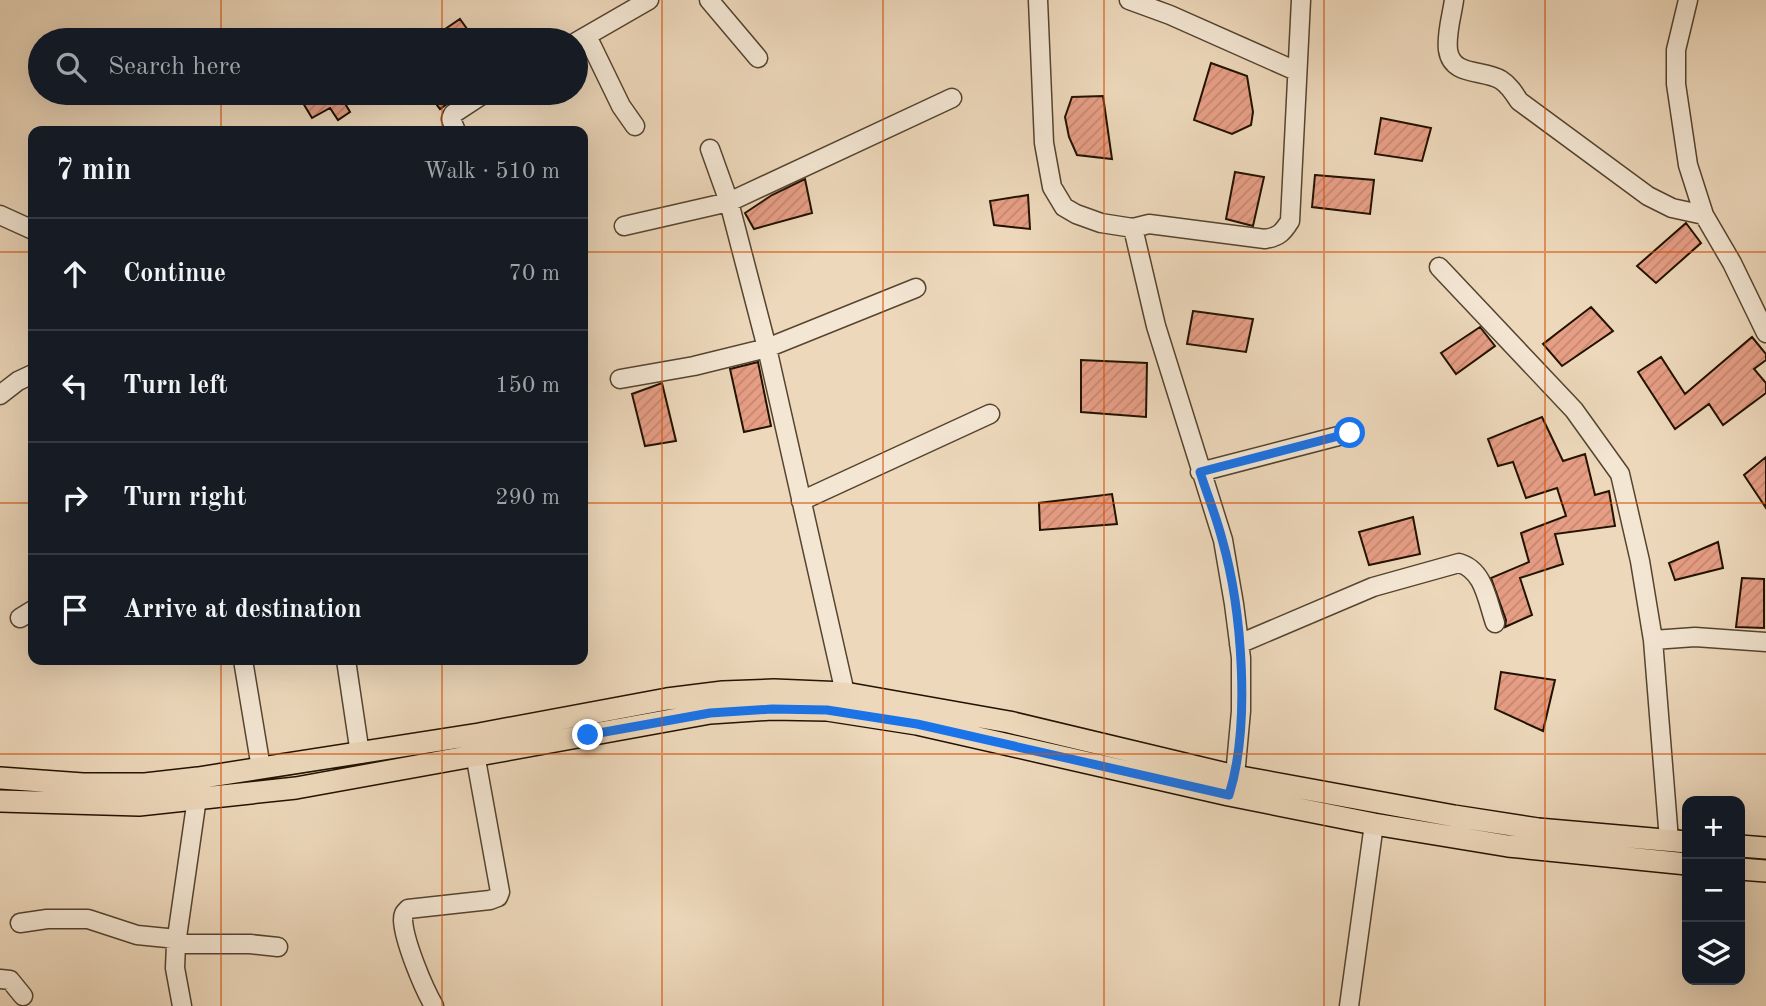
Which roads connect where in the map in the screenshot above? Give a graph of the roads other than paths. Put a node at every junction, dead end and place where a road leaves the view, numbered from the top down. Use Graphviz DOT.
graph roads {
  1 [pos="649,0"];
  2 [pos="709,0"];
  3 [pos="1038,0"];
  4 [pos="1129,0"];
  5 [pos="1301,0"];
  6 [pos="1454,0"];
  7 [pos="1688,0"];
  8 [pos="588,35"];
  9 [pos="588,51"];
  10 [pos="758,58"];
  11 [pos="1296,71"];
  12 [pos="952,98"];
  13 [pos="467,105"];
  14 [pos="454,126"];
  15 [pos="635,126"];
  16 [pos="710,149"];
  17 [pos="729,202"];
  18 [pos="0,215"];
  19 [pos="1704,215"];
  20 [pos="624,226"];
  21 [pos="28,228"];
  22 [pos="1133,228"];
  23 [pos="1439,267"];
  24 [pos="916,288"];
  25 [pos="1766,333"];
  26 [pos="767,348"];
  27 [pos="28,376"];
  28 [pos="620,379"];
  29 [pos="0,395"];
  30 [pos="990,414"];
  31 [pos="1350,433"];
  32 [pos="1200,472"];
  33 [pos="801,500"];
  34 [pos="1495,623"];
  35 [pos="1653,640"];
  36 [pos="1766,642"];
  37 [pos="1240,644"];
  38 [pos="244,665"];
  39 [pos="347,665"];
  40 [pos="845,693"];
  41 [pos="360,754"];
  42 [pos="475,754"];
  43 [pos="261,768"];
  44 [pos="0,778"];
  45 [pos="1232,785"];
  46 [pos="197,798"];
  47 [pos="0,801"];
  48 [pos="1374,824"];
  49 [pos="1678,841"];
  50 [pos="1745,846"];
  51 [pos="1766,848"];
  52 [pos="1682,863"];
  53 [pos="1745,869"];
  54 [pos="1766,871"];
  55 [pos="20,923"];
  56 [pos="177,942"];
  57 [pos="278,947"];
  58 [pos="0,979"];
  59 [pos="23,996"];
  60 [pos="182,1006"];
  61 [pos="434,1006"];
  62 [pos="1349,1006"];
  1 -- 8 [label="street"];
  2 -- 10 [label="street"];
  3 -- 22 [label="street"];
  4 -- 11 [label="street"];
  5 -- 11 [label="street"];
  6 -- 19 [label="street"];
  7 -- 19 [label="street"];
  9 -- 15 [label="street"];
  11 -- 22 [label="street"];
  12 -- 17 [label="street"];
  13 -- 14 [label="street"];
  16 -- 17 [label="street"];
  17 -- 20 [label="street"];
  17 -- 26 [label="street"];
  18 -- 21 [label="street"];
  19 -- 25 [label="street"];
  22 -- 32 [label="street"];
  23 -- 35 [label="street"];
  24 -- 26 [label="street"];
  26 -- 28 [label="street"];
  26 -- 33 [label="street"];
  27 -- 29 [label="street"];
  30 -- 33 [label="street"];
  31 -- 32 [label="street"];
  32 -- 37 [label="street"];
  33 -- 40 [label="street"];
  34 -- 37 [label="street"];
  35 -- 36 [label="street"];
  35 -- 49 [label="street"];
  37 -- 45 [label="street"];
  38 -- 43 [label="street"];
  39 -- 41 [label="street"];
  40 -- 41 [label="main road"];
  40 -- 45 [label="main road"];
  41 -- 43 [label="main road"];
  42 -- 45 [label="main road"];
  42 -- 46 [label="main road"];
  42 -- 61 [label="street"];
  43 -- 44 [label="main road"];
  45 -- 48 [label="main road"];
  45 -- 49 [label="main road"];
  46 -- 47 [label="main road"];
  46 -- 56 [label="street"];
  48 -- 52 [label="main road"];
  48 -- 62 [label="street"];
  50 -- 51 [label="main road"];
  53 -- 54 [label="main road"];
  55 -- 56 [label="street"];
  56 -- 57 [label="street"];
  56 -- 60 [label="street"];
  58 -- 59 [label="street"];
}
